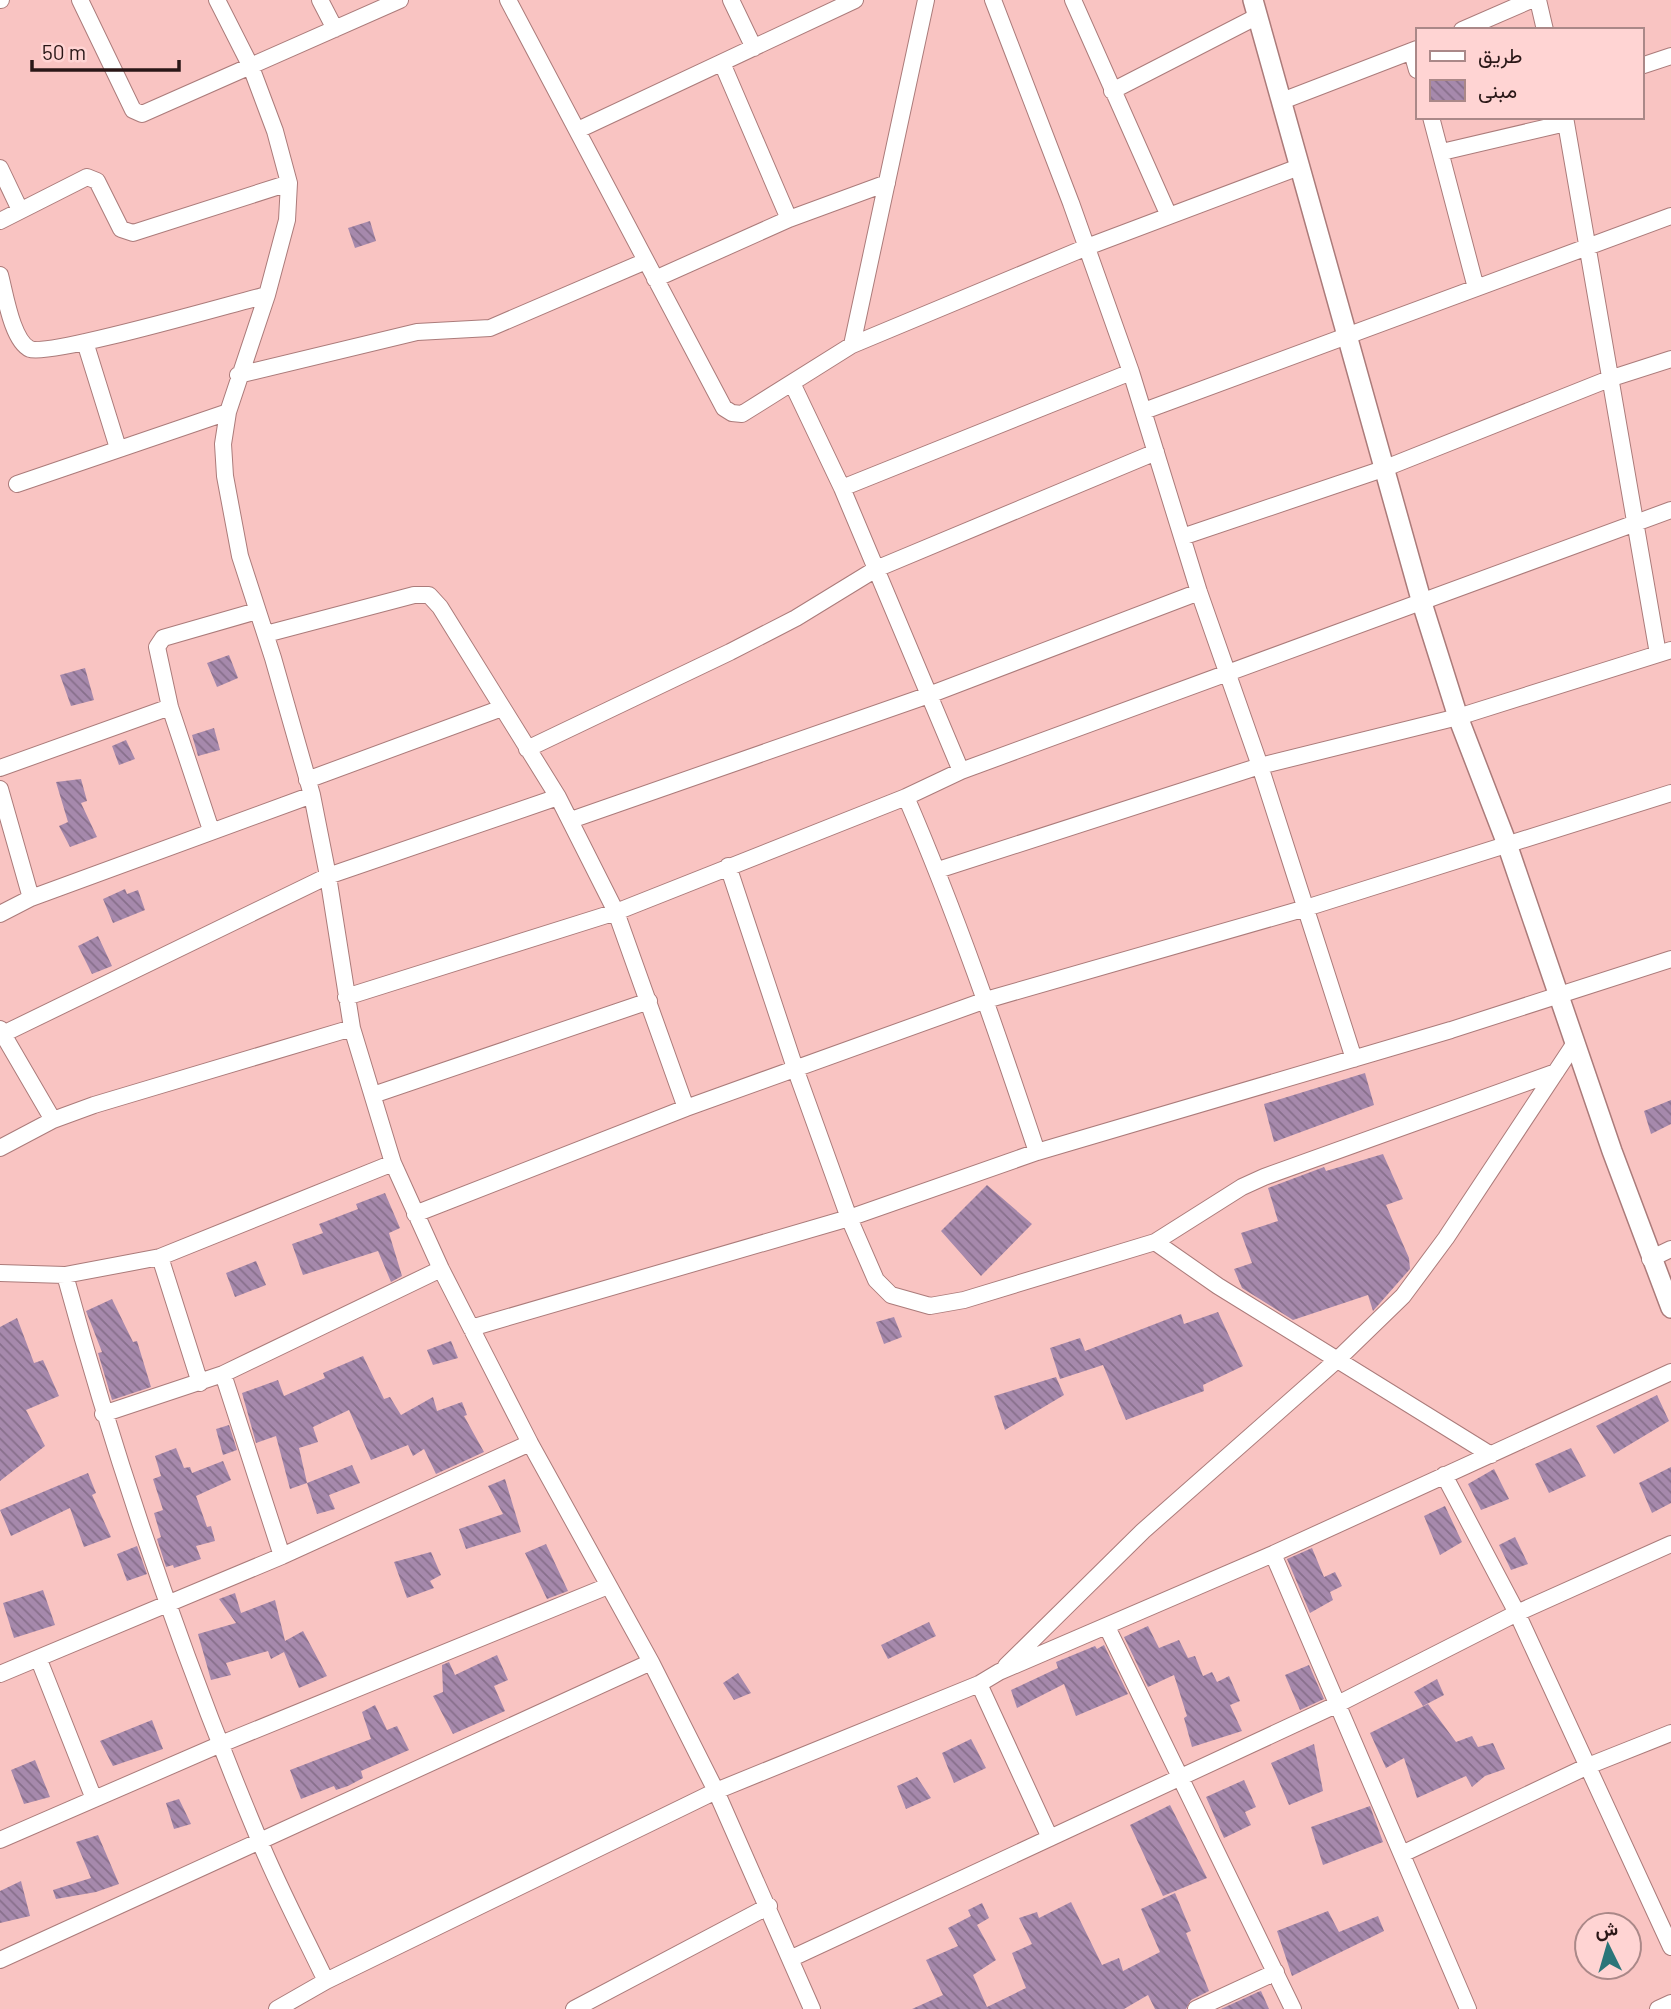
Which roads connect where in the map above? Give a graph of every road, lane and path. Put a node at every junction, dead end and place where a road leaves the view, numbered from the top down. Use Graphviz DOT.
graph roads {
  1 [pos="80,0"];
  2 [pos="217,0"];
  3 [pos="320,0"];
  4 [pos="400,0"];
  5 [pos="508,0"];
  6 [pos="731,0"];
  7 [pos="855,0"];
  8 [pos="926,0"];
  9 [pos="993,0"];
  10 [pos="1073,0"];
  11 [pos="1531,0"];
  12 [pos="1538,0"];
  13 [pos="1255,8"];
  14 [pos="1467,28"];
  15 [pos="1545,28"];
  16 [pos="335,29"];
  17 [pos="754,48"];
  18 [pos="1414,50"];
  19 [pos="1671,56"];
  20 [pos="722,63"];
  21 [pos="1643,65"];
  22 [pos="251,67"];
  23 [pos="1112,91"];
  24 [pos="1282,101"];
  25 [pos="1433,119"];
  26 [pos="1565,120"];
  27 [pos="578,130"];
  28 [pos="1442,152"];
  29 [pos="1299,167"];
  30 [pos="0,168"];
  31 [pos="289,183"];
  32 [pos="887,183"];
  33 [pos="20,210"];
  34 [pos="1169,216"];
  35 [pos="1671,216"];
  36 [pos="789,219"];
  37 [pos="0,221"];
  38 [pos="1585,246"];
  39 [pos="1087,247"];
  40 [pos="646,261"];
  41 [pos="0,275"];
  42 [pos="655,279"];
  43 [pos="1476,288"];
  44 [pos="267,295"];
  45 [pos="7,326"];
  46 [pos="1346,337"];
  47 [pos="85,342"];
  48 [pos="852,345"];
  49 [pos="1671,359"];
  50 [pos="1131,372"];
  51 [pos="238,375"];
  52 [pos="1609,379"];
  53 [pos="792,383"];
  54 [pos="1144,411"];
  55 [pos="228,412"];
  56 [pos="118,448"];
  57 [pos="1156,452"];
  58 [pos="1383,469"];
  59 [pos="17,484"];
  60 [pos="842,488"];
  61 [pos="1671,510"];
  62 [pos="1635,523"];
  63 [pos="1182,537"];
  64 [pos="876,569"];
  65 [pos="1199,592"];
  66 [pos="254,603"];
  67 [pos="1422,604"];
  68 [pos="265,634"];
  69 [pos="1664,652"];
  70 [pos="1227,671"];
  71 [pos="929,695"];
  72 [pos="170,707"];
  73 [pos="502,708"];
  74 [pos="1458,717"];
  75 [pos="527,749"];
  76 [pos="1260,766"];
  77 [pos="0,768"];
  78 [pos="961,771"];
  79 [pos="310,787"];
  80 [pos="0,789"];
  81 [pos="1671,793"];
  82 [pos="558,797"];
  83 [pos="906,797"];
  84 [pos="571,820"];
  85 [pos="211,830"];
  86 [pos="1507,844"];
  87 [pos="728,866"];
  88 [pos="937,870"];
  89 [pos="328,876"];
  90 [pos="31,898"];
  91 [pos="1306,908"];
  92 [pos="616,912"];
  93 [pos="0,914"];
  94 [pos="1671,959"];
  95 [pos="1560,994"];
  96 [pos="346,997"];
  97 [pos="986,1000"];
  98 [pos="649,1001"];
  99 [pos="352,1028"];
  100 [pos="2,1032"];
  101 [pos="1575,1043"];
  102 [pos="1353,1059"];
  103 [pos="795,1068"];
  104 [pos="1556,1072"];
  105 [pos="373,1095"];
  106 [pos="686,1108"];
  107 [pos="53,1120"];
  108 [pos="0,1148"];
  109 [pos="1037,1152"];
  110 [pos="393,1163"];
  111 [pos="415,1214"];
  112 [pos="849,1218"];
  113 [pos="1155,1242"];
  114 [pos="1671,1249"];
  115 [pos="160,1257"];
  116 [pos="1650,1259"];
  117 [pos="441,1269"];
  118 [pos="0,1273"];
  119 [pos="65,1275"];
  120 [pos="1671,1308"];
  121 [pos="471,1328"];
  122 [pos="1338,1359"];
  123 [pos="1671,1372"];
  124 [pos="223,1374"];
  125 [pos="200,1383"];
  126 [pos="103,1414"];
  127 [pos="530,1443"];
  128 [pos="1491,1455"];
  129 [pos="1444,1475"];
  130 [pos="1671,1544"];
  131 [pos="1273,1553"];
  132 [pos="282,1556"];
  133 [pos="608,1586"];
  134 [pos="169,1603"];
  135 [pos="1517,1613"];
  136 [pos="1107,1627"];
  137 [pos="39,1660"];
  138 [pos="651,1662"];
  139 [pos="1,1671"];
  140 [pos="999,1672"];
  141 [pos="979,1684"];
  142 [pos="1338,1704"];
  143 [pos="1671,1733"];
  144 [pos="221,1744"];
  145 [pos="1588,1766"];
  146 [pos="1181,1777"];
  147 [pos="716,1791"];
  148 [pos="94,1799"];
  149 [pos="1050,1838"];
  150 [pos="0,1840"];
  151 [pos="259,1840"];
  152 [pos="1402,1854"];
  153 [pos="769,1906"];
  154 [pos="1667,1928"];
  155 [pos="1671,1947"];
  156 [pos="792,1958"];
  157 [pos="0,1959"];
  158 [pos="1276,1972"];
  159 [pos="326,1981"];
  160 [pos="1671,2003"];
  161 [pos="277,2009"];
  162 [pos="574,2009"];
  163 [pos="813,2009"];
  164 [pos="1196,2009"];
  165 [pos="1293,2009"];
  166 [pos="1468,2009"];
  167 [pos="1658,2009"];
  1 -- 22 [label="street"];
  2 -- 22 [label="street"];
  3 -- 16 [label="street"];
  4 -- 16 [label="street"];
  5 -- 27 [label="street"];
  6 -- 17 [label="street"];
  7 -- 17 [label="street"];
  8 -- 32 [label="street"];
  9 -- 39 [label="street"];
  10 -- 23 [label="street"];
  11 -- 14 [label="street"];
  12 -- 15 [label="street"];
  13 -- 23 [label="street"];
  13 -- 24 [label="street"];
  16 -- 22 [label="street"];
  17 -- 20 [label="street"];
  18 -- 24 [label="street"];
  19 -- 21 [label="street"];
  20 -- 27 [label="street"];
  20 -- 36 [label="street"];
  22 -- 31 [label="street"];
  23 -- 34 [label="street"];
  24 -- 29 [label="street"];
  25 -- 28 [label="street"];
  26 -- 28 [label="street"];
  26 -- 38 [label="street"];
  27 -- 40 [label="street"];
  28 -- 43 [label="street"];
  29 -- 34 [label="street"];
  29 -- 46 [label="street"];
  30 -- 33 [label="street"];
  31 -- 33 [label="street"];
  31 -- 44 [label="street"];
  32 -- 36 [label="street"];
  32 -- 48 [label="street"];
  33 -- 37 [label="street"];
  34 -- 39 [label="street"];
  35 -- 38 [label="street"];
  36 -- 42 [label="street"];
  38 -- 43 [label="street"];
  38 -- 52 [label="street"];
  39 -- 48 [label="street"];
  39 -- 50 [label="street"];
  40 -- 42 [label="street"];
  40 -- 51 [label="street"];
  41 -- 45 [label="street"];
  42 -- 53 [label="street"];
  43 -- 46 [label="street"];
  44 -- 47 [label="street"];
  44 -- 51 [label="street"];
  45 -- 47 [label="street"];
  46 -- 54 [label="street"];
  46 -- 58 [label="street"];
  47 -- 56 [label="street"];
  48 -- 53 [label="street"];
  49 -- 52 [label="street"];
  50 -- 54 [label="street"];
  50 -- 60 [label="street"];
  51 -- 55 [label="street"];
  52 -- 58 [label="street"];
  52 -- 62 [label="street"];
  53 -- 60 [label="street"];
  54 -- 57 [label="street"];
  55 -- 56 [label="street"];
  55 -- 66 [label="street"];
  56 -- 59 [label="street"];
  57 -- 63 [label="street"];
  57 -- 64 [label="street"];
  58 -- 63 [label="street"];
  58 -- 67 [label="street"];
  60 -- 64 [label="street"];
  61 -- 62 [label="street"];
  62 -- 67 [label="street"];
  62 -- 69 [label="street"];
  63 -- 65 [label="street"];
  64 -- 71 [label="street"];
  64 -- 75 [label="street"];
  65 -- 70 [label="street"];
  65 -- 71 [label="street"];
  66 -- 68 [label="street"];
  66 -- 72 [label="street"];
  67 -- 70 [label="street"];
  67 -- 74 [label="street"];
  68 -- 73 [label="street"];
  68 -- 79 [label="street"];
  69 -- 74 [label="street"];
  70 -- 76 [label="street"];
  70 -- 78 [label="street"];
  71 -- 78 [label="street"];
  71 -- 84 [label="street"];
  72 -- 77 [label="street"];
  72 -- 85 [label="street"];
  73 -- 75 [label="street"];
  73 -- 79 [label="street"];
  74 -- 76 [label="street"];
  74 -- 86 [label="street"];
  75 -- 82 [label="street"];
  76 -- 88 [label="street"];
  76 -- 91 [label="street"];
  78 -- 83 [label="street"];
  79 -- 85 [label="street"];
  79 -- 89 [label="street"];
  80 -- 90 [label="street"];
  81 -- 86 [label="street"];
  82 -- 84 [label="street"];
  82 -- 89 [label="street"];
  83 -- 87 [label="street"];
  83 -- 88 [label="street"];
  84 -- 92 [label="street"];
  85 -- 90 [label="street"];
  86 -- 91 [label="street"];
  86 -- 95 [label="street"];
  87 -- 92 [label="street"];
  87 -- 103 [label="street"];
  88 -- 97 [label="street"];
  89 -- 96 [label="street"];
  89 -- 100 [label="street"];
  90 -- 93 [label="street"];
  91 -- 97 [label="street"];
  91 -- 102 [label="street"];
  92 -- 96 [label="street"];
  92 -- 98 [label="street"];
  94 -- 95 [label="street"];
  95 -- 101 [label="street"];
  95 -- 102 [label="street"];
  96 -- 99 [label="street"];
  97 -- 103 [label="street"];
  97 -- 109 [label="street"];
  98 -- 105 [label="street"];
  98 -- 106 [label="street"];
  99 -- 105 [label="street"];
  99 -- 107 [label="street"];
  100 -- 107 [label="street"];
  101 -- 104 [label="street"];
  101 -- 116 [label="street"];
  102 -- 109 [label="street"];
  103 -- 106 [label="street"];
  103 -- 112 [label="street"];
  104 -- 113 [label="street"];
  104 -- 122 [label="street"];
  105 -- 110 [label="street"];
  106 -- 111 [label="street"];
  107 -- 108 [label="street"];
  109 -- 112 [label="street"];
  110 -- 111 [label="street"];
  110 -- 115 [label="street"];
  111 -- 117 [label="street"];
  112 -- 113 [label="street"];
  112 -- 121 [label="street"];
  113 -- 122 [label="street"];
  114 -- 116 [label="street"];
  115 -- 119 [label="street"];
  115 -- 125 [label="street"];
  116 -- 120 [label="street"];
  117 -- 121 [label="street"];
  117 -- 124 [label="street"];
  118 -- 119 [label="street"];
  119 -- 126 [label="street"];
  121 -- 127 [label="street"];
  122 -- 128 [label="street"];
  122 -- 140 [label="street"];
  123 -- 128 [label="street"];
  124 -- 125 [label="street"];
  124 -- 132 [label="street"];
  125 -- 126 [label="street"];
  126 -- 134 [label="street"];
  127 -- 132 [label="street"];
  127 -- 133 [label="street"];
  128 -- 129 [label="street"];
  129 -- 131 [label="street"];
  129 -- 135 [label="street"];
  130 -- 135 [label="street"];
  131 -- 136 [label="street"];
  131 -- 142 [label="street"];
  132 -- 134 [label="street"];
  133 -- 138 [label="street"];
  133 -- 144 [label="street"];
  134 -- 137 [label="street"];
  134 -- 144 [label="street"];
  135 -- 142 [label="street"];
  135 -- 145 [label="street"];
  136 -- 140 [label="street"];
  136 -- 146 [label="street"];
  137 -- 139 [label="street"];
  137 -- 148 [label="street"];
  138 -- 147 [label="street"];
  138 -- 151 [label="street"];
  140 -- 141 [label="street"];
  141 -- 147 [label="street"];
  141 -- 149 [label="street"];
  142 -- 146 [label="street"];
  142 -- 152 [label="street"];
  143 -- 145 [label="street"];
  144 -- 148 [label="street"];
  144 -- 151 [label="street"];
  145 -- 152 [label="street"];
  145 -- 154 [label="street"];
  146 -- 149 [label="street"];
  146 -- 158 [label="street"];
  147 -- 153 [label="street"];
  147 -- 159 [label="street"];
  148 -- 150 [label="street"];
  149 -- 156 [label="street"];
  151 -- 157 [label="street"];
  151 -- 159 [label="street"];
  152 -- 166 [label="street"];
  153 -- 156 [label="street"];
  153 -- 162 [label="street"];
  154 -- 155 [label="street"];
  156 -- 163 [label="street"];
  158 -- 164 [label="street"];
  158 -- 165 [label="street"];
  159 -- 161 [label="street"];
  160 -- 167 [label="street"];
}
